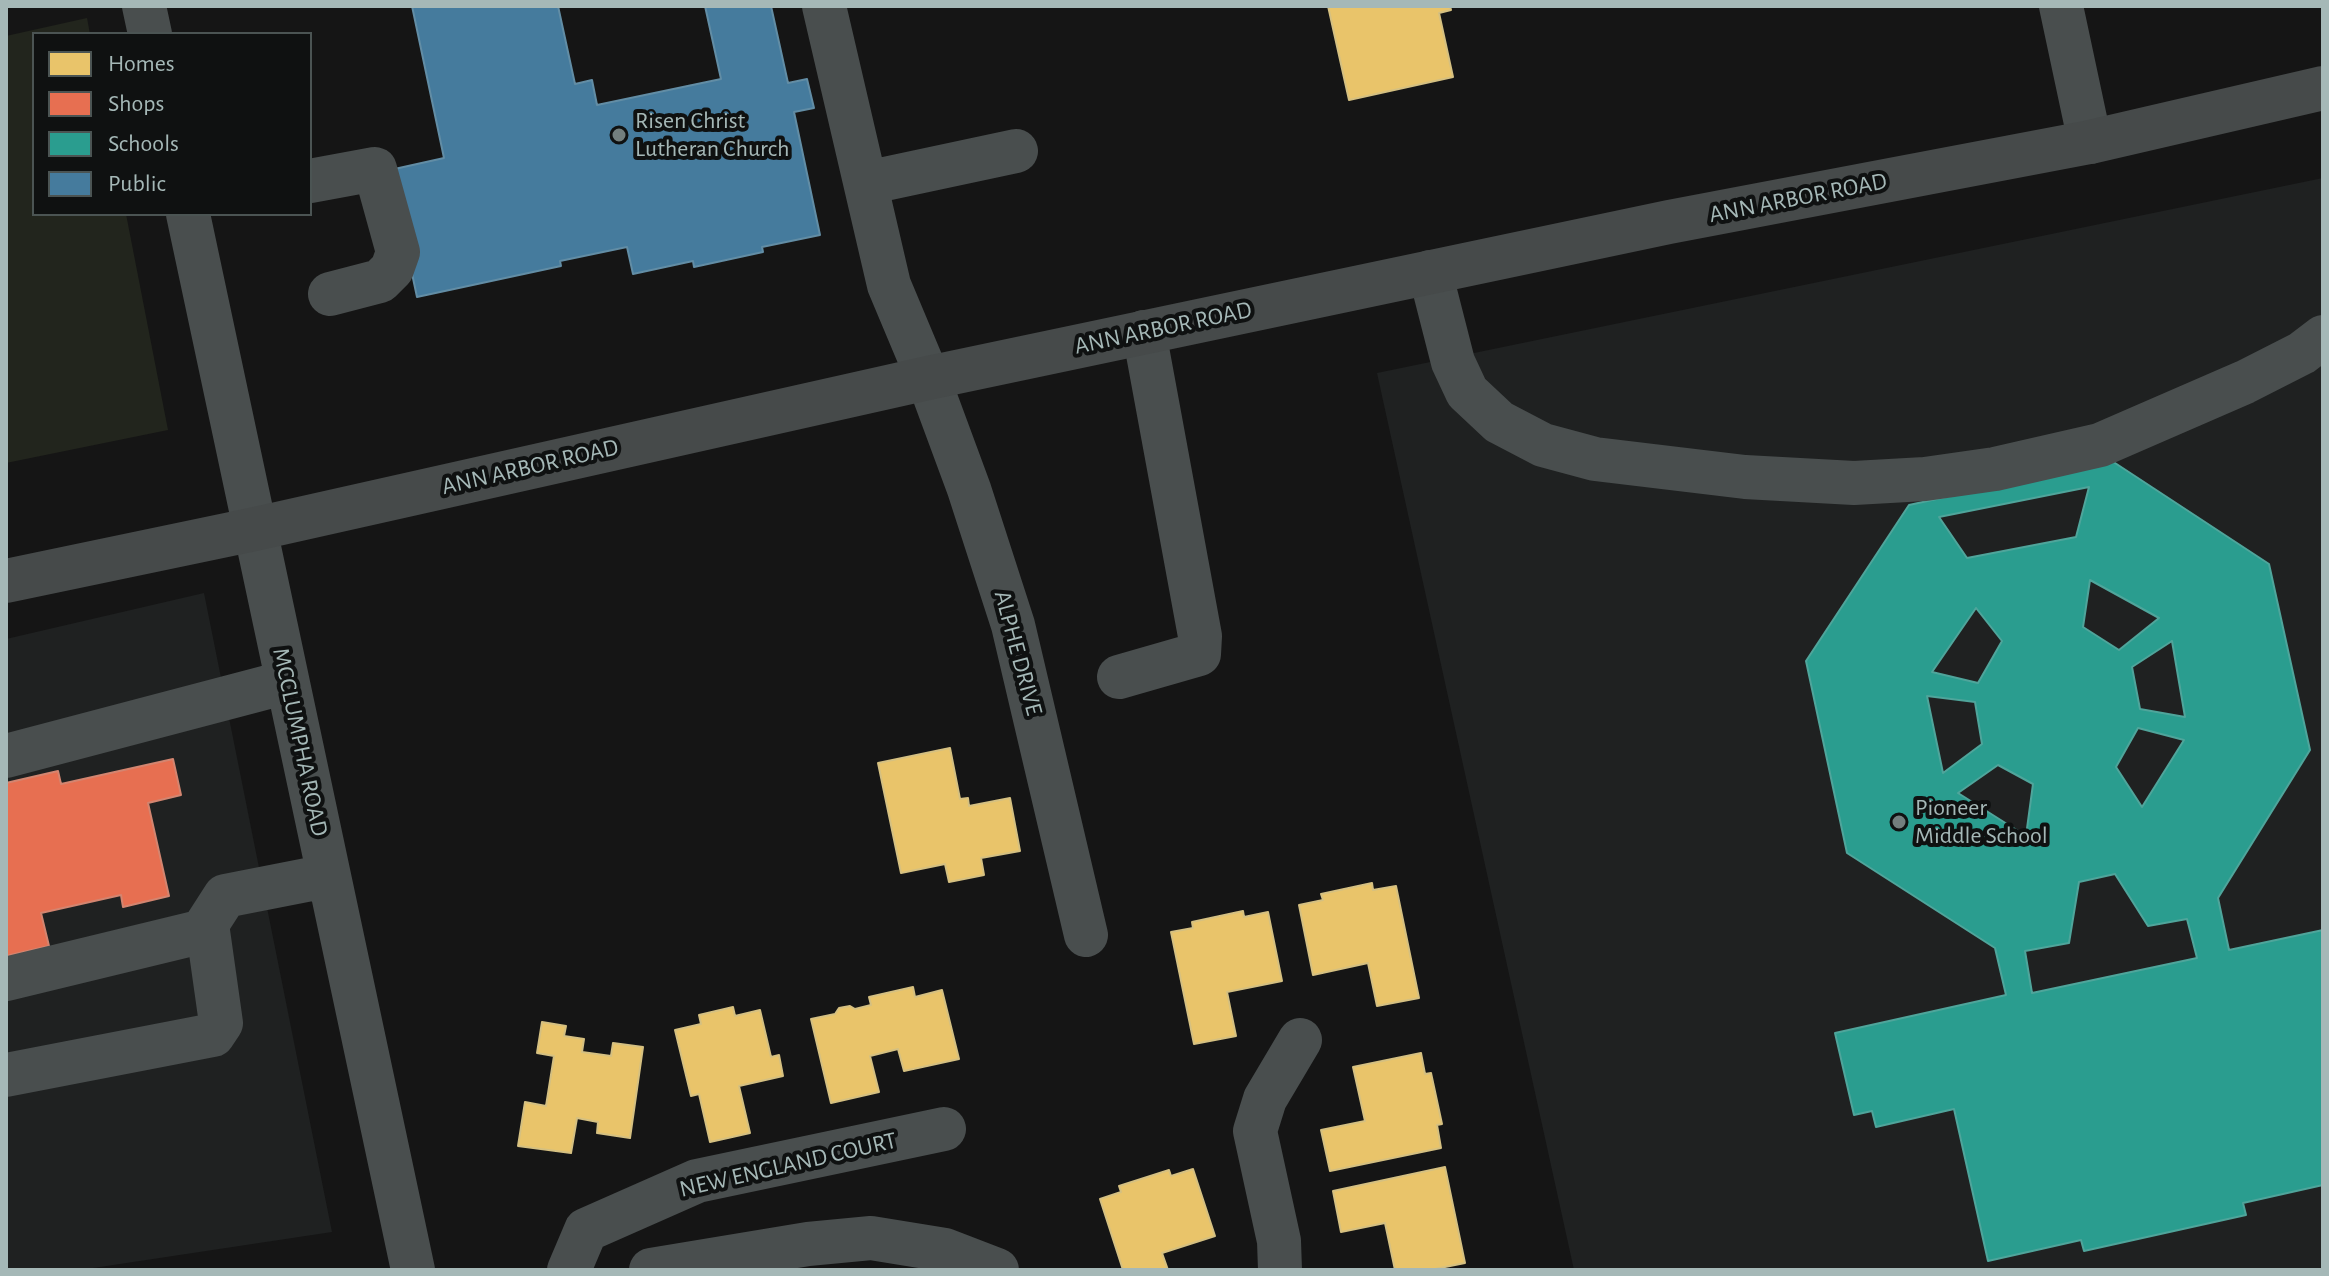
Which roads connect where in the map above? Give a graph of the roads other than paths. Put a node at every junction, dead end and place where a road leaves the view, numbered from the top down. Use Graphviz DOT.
graph roads {
  1 [pos="144,6"];
  2 [pos="824,6"];
  3 [pos="2061,6"];
  4 [pos="150,32"];
  5 [pos="2323,88"];
  6 [pos="2090,142"];
  7 [pos="1016,151"];
  8 [pos="312,181"];
  9 [pos="866,183"];
  10 [pos="188,216"];
  11 [pos="1430,272"];
  12 [pos="330,294"];
  13 [pos="1144,332"];
  14 [pos="2323,337"];
  15 [pos="928,378"];
  16 [pos="255,529"];
  17 [pos="6,581"];
  18 [pos="1119,677"];
  19 [pos="287,682"];
  20 [pos="6,756"];
  21 [pos="327,876"];
  22 [pos="208,930"];
  23 [pos="1086,935"];
  24 [pos="6,979"];
  25 [pos="1300,1040"];
  26 [pos="6,1075"];
  27 [pos="944,1129"];
  28 [pos="413,1270"];
  29 [pos="569,1270"];
  30 [pos="651,1270"];
  31 [pos="997,1270"];
  32 [pos="1280,1270"];
  1 -- 4 [label="street"];
  2 -- 9 [label="street, ALPHE DRIVE"];
  3 -- 6 [label="street"];
  5 -- 6 [label="main road, ANN ARBOR ROAD"];
  6 -- 11 [label="main road, ANN ARBOR ROAD"];
  7 -- 9 [label="street"];
  8 -- 12 [label="street"];
  9 -- 15 [label="street, ALPHE DRIVE"];
  10 -- 16 [label="street, MCCLUMPHA ROAD"];
  11 -- 13 [label="main road, ANN ARBOR ROAD"];
  11 -- 14 [label="street"];
  13 -- 15 [label="main road, ANN ARBOR ROAD"];
  13 -- 18 [label="street"];
  15 -- 16 [label="main road, ANN ARBOR ROAD"];
  15 -- 23 [label="street, ALPHE DRIVE"];
  16 -- 17 [label="main road, ANN ARBOR ROAD"];
  16 -- 19 [label="street, MCCLUMPHA ROAD"];
  19 -- 20 [label="street"];
  19 -- 21 [label="street, MCCLUMPHA ROAD"];
  21 -- 22 [label="street"];
  21 -- 28 [label="street, MCCLUMPHA ROAD"];
  22 -- 24 [label="street"];
  22 -- 26 [label="street"];
  25 -- 32 [label="street"];
  27 -- 29 [label="street, NEW ENGLAND COURT"];
  30 -- 31 [label="street"];
}
